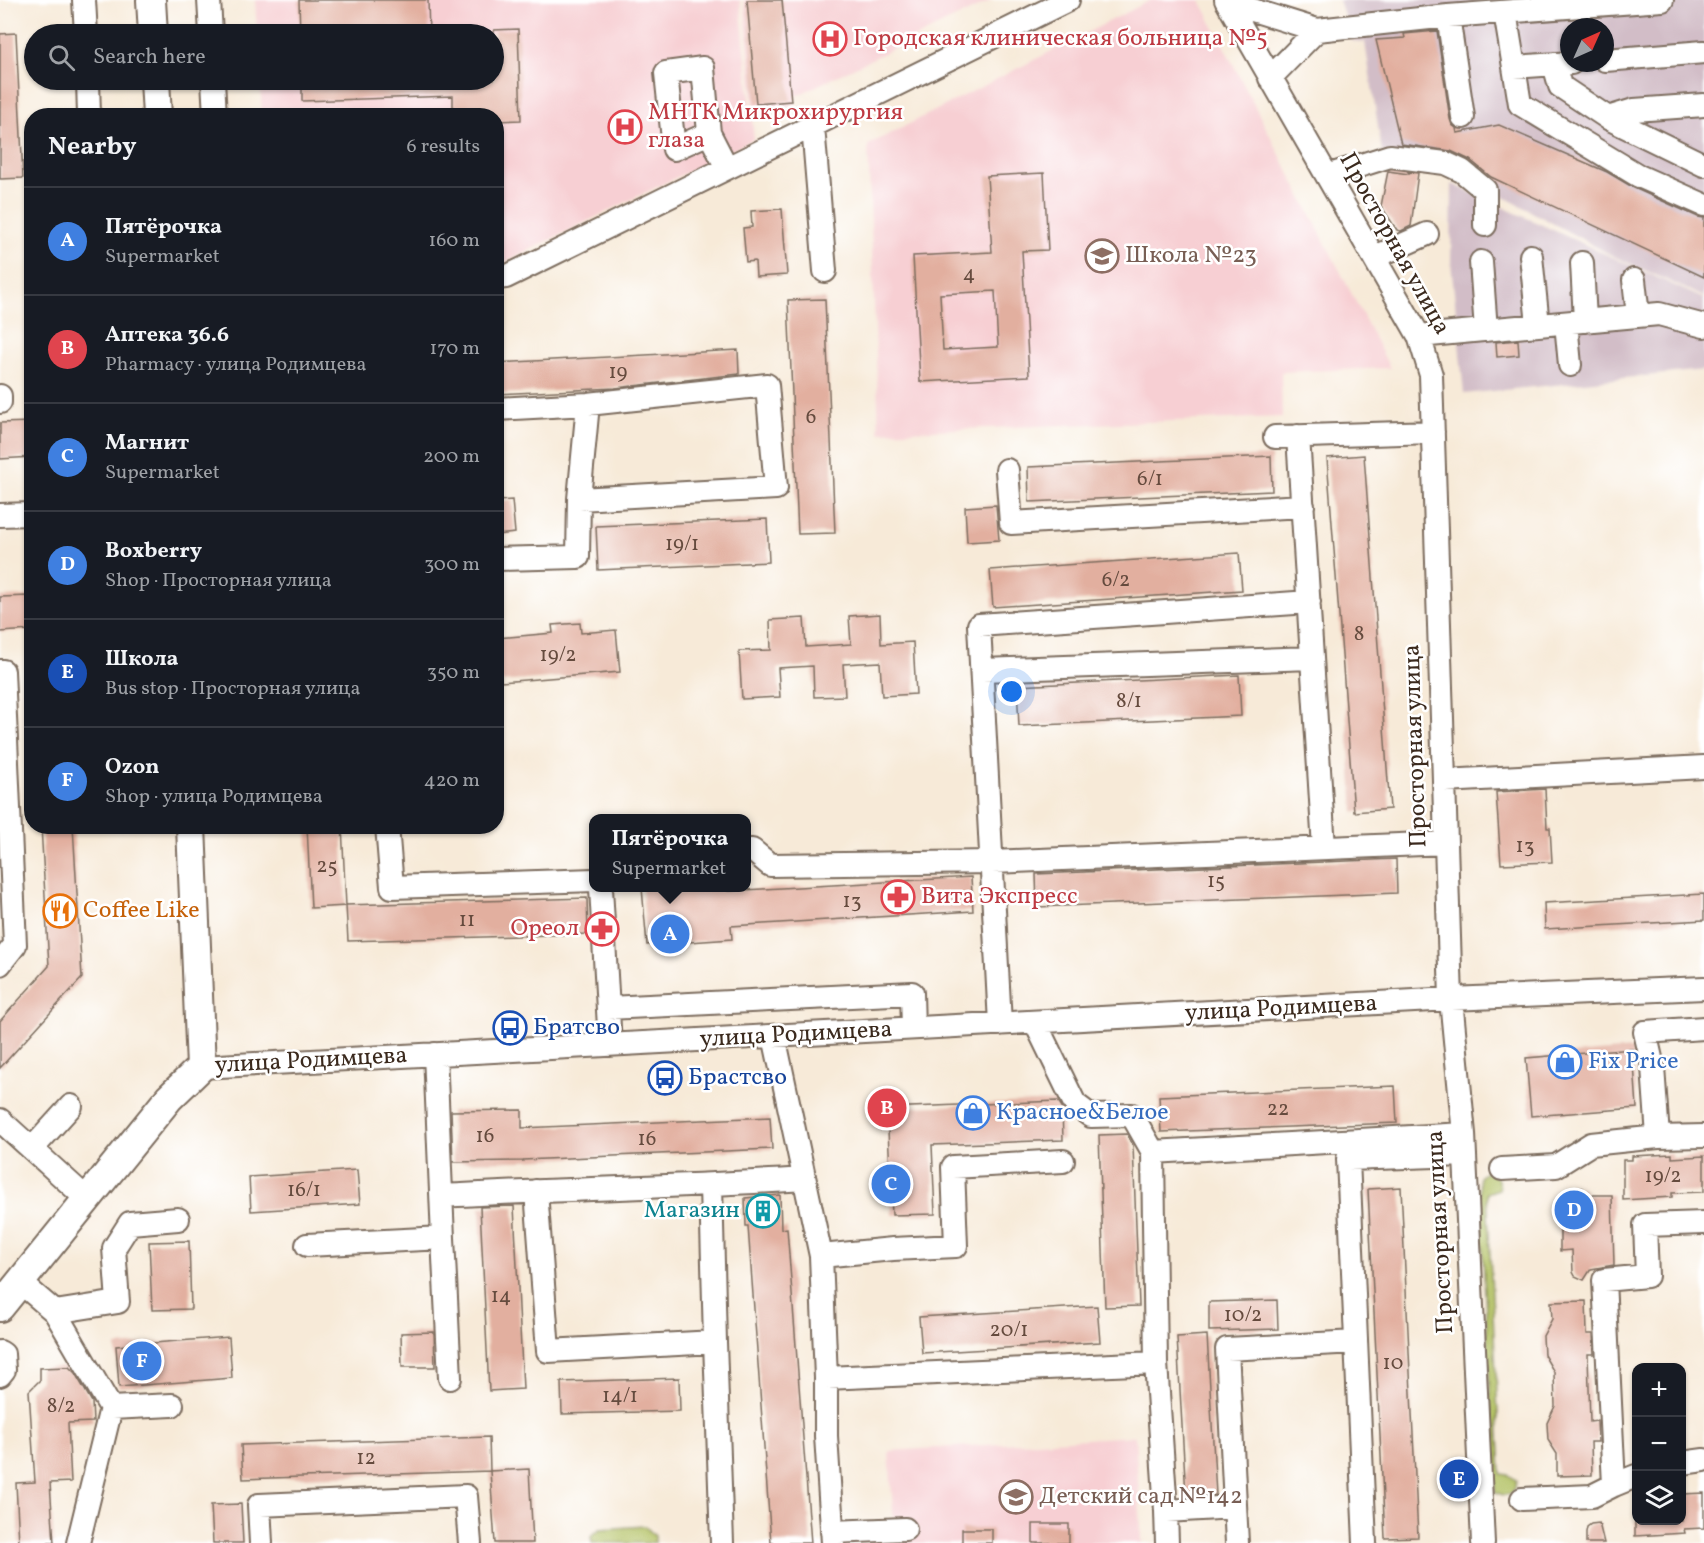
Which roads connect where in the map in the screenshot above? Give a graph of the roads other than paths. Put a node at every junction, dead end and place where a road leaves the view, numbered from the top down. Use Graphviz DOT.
graph roads {
  1 [pos="84,0"];
  2 [pos="151,0"];
  3 [pos="209,0"];
  4 [pos="1068,0"];
  5 [pos="1662,0"];
  6 [pos="1227,1"];
  7 [pos="1505,12"];
  8 [pos="1448,16"];
  9 [pos="85,24"];
  10 [pos="152,24"];
  11 [pos="210,24"];
  12 [pos="1317,30"];
  13 [pos="1704,52"];
  14 [pos="1614,59"];
  15 [pos="1560,64"];
  16 [pos="1514,68"];
  17 [pos="1561,72"];
  18 [pos="1270,78"];
  19 [pos="88,90"];
  20 [pos="156,90"];
  21 [pos="214,90"];
  22 [pos="1704,105"];
  23 [pos="89,108"];
  24 [pos="157,108"];
  25 [pos="215,108"];
  26 [pos="1463,117"];
  27 [pos="1608,118"];
  28 [pos="813,126"];
  29 [pos="709,133"];
  30 [pos="1694,155"];
  31 [pos="1704,165"];
  32 [pos="727,168"];
  33 [pos="1327,176"];
  34 [pos="1704,205"];
  35 [pos="1485,225"];
  36 [pos="1427,234"];
  37 [pos="1531,256"];
  38 [pos="1375,257"];
  39 [pos="1481,262"];
  40 [pos="1582,263"];
  41 [pos="825,271"];
  42 [pos="504,277"];
  43 [pos="1634,280"];
  44 [pos="1638,316"];
  45 [pos="1576,322"];
  46 [pos="1538,325"];
  47 [pos="1704,326"];
  48 [pos="1486,330"];
  49 [pos="1419,336"];
  50 [pos="1570,365"];
  51 [pos="0,396"];
  52 [pos="0,402"];
  53 [pos="588,404"];
  54 [pos="504,409"];
  55 [pos="1432,432"];
  56 [pos="1298,436"];
  57 [pos="1275,437"];
  58 [pos="1007,470"];
  59 [pos="579,499"];
  60 [pos="1302,506"];
  61 [pos="24,514"];
  62 [pos="0,515"];
  63 [pos="504,559"];
  64 [pos="1309,603"];
  65 [pos="1312,658"];
  66 [pos="982,670"];
  67 [pos="0,671"];
  68 [pos="3,767"];
  69 [pos="1704,767"];
  70 [pos="1444,781"];
  71 [pos="191,834"];
  72 [pos="388,834"];
  73 [pos="1446,843"];
  74 [pos="1324,849"];
  75 [pos="751,850"];
  76 [pos="992,862"];
  77 [pos="589,880"];
  78 [pos="601,892"];
  79 [pos="0,964"];
  80 [pos="1704,988"];
  81 [pos="820,998"];
  82 [pos="1451,999"];
  83 [pos="608,1008"];
  84 [pos="1035,1022"];
  85 [pos="1000,1024"];
  86 [pos="913,1028"];
  87 [pos="1704,1028"];
  88 [pos="823,1033"];
  89 [pos="774,1036"];
  90 [pos="610,1045"];
  91 [pos="435,1054"];
  92 [pos="201,1067"];
  93 [pos="71,1106"];
  94 [pos="0,1120"];
  95 [pos="1704,1136"];
  96 [pos="1658,1137"];
  97 [pos="1464,1145"];
  98 [pos="32,1149"];
  99 [pos="1153,1152"];
  100 [pos="1063,1161"];
  101 [pos="1502,1169"];
  102 [pos="804,1179"];
  103 [pos="711,1185"];
  104 [pos="536,1191"];
  105 [pos="442,1196"];
  106 [pos="87,1199"];
  107 [pos="178,1219"];
  108 [pos="1704,1223"];
  109 [pos="443,1238"];
  110 [pos="307,1245"];
  111 [pos="821,1256"];
  112 [pos="20,1282"];
  113 [pos="0,1307"];
  114 [pos="55,1312"];
  115 [pos="715,1342"];
  116 [pos="1356,1342"];
  117 [pos="0,1352"];
  118 [pos="1156,1363"];
  119 [pos="0,1375"];
  120 [pos="450,1378"];
  121 [pos="826,1378"];
  122 [pos="172,1405"];
  123 [pos="111,1408"];
  124 [pos="1704,1460"];
  125 [pos="1686,1462"];
  126 [pos="1632,1478"];
  127 [pos="1614,1485"];
  128 [pos="1522,1499"];
  129 [pos="1235,1507"];
  130 [pos="1166,1511"];
  131 [pos="905,1529"];
  132 [pos="833,1537"];
  133 [pos="78,1543"];
  134 [pos="261,1543"];
  135 [pos="470,1543"];
  136 [pos="722,1543"];
  137 [pos="1167,1543"];
  138 [pos="1237,1543"];
  139 [pos="1365,1543"];
  140 [pos="1483,1543"];
  1 -- 9 [label="street"];
  2 -- 10 [label="main road"];
  3 -- 11 [label="street"];
  4 -- 28 [label="street"];
  5 -- 7 [label="street"];
  6 -- 12 [label="street"];
  6 -- 18 [label="street, Просторная улица"];
  7 -- 8 [label="street"];
  7 -- 16 [label="street"];
  8 -- 12 [label="street"];
  8 -- 26 [label="street"];
  12 -- 18 [label="street"];
  13 -- 14 [label="street"];
  15 -- 16 [label="street"];
  16 -- 34 [label="street"];
  17 -- 27 [label="street"];
  18 -- 33 [label="street, Просторная улица"];
  19 -- 23 [label="street"];
  20 -- 24 [label="main road"];
  21 -- 25 [label="street"];
  22 -- 27 [label="street"];
  27 -- 30 [label="street"];
  28 -- 32 [label="street"];
  28 -- 41 [label="street"];
  29 -- 32 [label="street"];
  30 -- 31 [label="street"];
  32 -- 42 [label="street"];
  33 -- 35 [label="street"];
  33 -- 38 [label="street, Просторная улица"];
  36 -- 38 [label="street"];
  37 -- 46 [label="street"];
  38 -- 49 [label="street, Просторная улица"];
  39 -- 48 [label="street"];
  40 -- 45 [label="street"];
  43 -- 44 [label="street"];
  44 -- 45 [label="street"];
  44 -- 47 [label="street"];
  45 -- 46 [label="street"];
  45 -- 50 [label="street"];
  46 -- 48 [label="street"];
  48 -- 49 [label="street"];
  49 -- 55 [label="street, Просторная улица"];
  51 -- 52 [label="street"];
  53 -- 54 [label="street"];
  53 -- 59 [label="street"];
  53 -- 59 [label="street"];
  55 -- 56 [label="street"];
  55 -- 70 [label="street, Просторная улица"];
  56 -- 57 [label="street"];
  56 -- 60 [label="street"];
  58 -- 60 [label="street"];
  59 -- 63 [label="street"];
  60 -- 64 [label="street"];
  61 -- 62 [label="street"];
  64 -- 65 [label="street"];
  64 -- 66 [label="street"];
  65 -- 66 [label="street"];
  65 -- 74 [label="street"];
  66 -- 76 [label="street"];
  67 -- 68 [label="street"];
  68 -- 79 [label="street"];
  69 -- 70 [label="street"];
  70 -- 73 [label="street, Просторная улица"];
  71 -- 92 [label="main road"];
  72 -- 77 [label="street"];
  73 -- 74 [label="street"];
  73 -- 82 [label="street, Просторная улица"];
  74 -- 76 [label="street"];
  75 -- 76 [label="street"];
  76 -- 85 [label="street"];
  78 -- 83 [label="street"];
  80 -- 82 [label="street, улица Родимцева"];
  81 -- 83 [label="street"];
  81 -- 86 [label="street"];
  81 -- 88 [label="street"];
  82 -- 84 [label="street, улица Родимцева"];
  82 -- 97 [label="street, Просторная улица"];
  83 -- 90 [label="street"];
  84 -- 85 [label="street, улица Родимцева"];
  84 -- 99 [label="street"];
  85 -- 86 [label="street, улица Родимцева"];
  86 -- 88 [label="street, улица Родимцева"];
  87 -- 96 [label="street"];
  88 -- 89 [label="street, улица Родимцева"];
  89 -- 90 [label="street, улица Родимцева"];
  89 -- 102 [label="street"];
  90 -- 91 [label="street, улица Родимцева"];
  91 -- 92 [label="street, улица Родимцева"];
  91 -- 105 [label="street"];
  92 -- 106 [label="main road, улица Родимцева"];
  93 -- 98 [label="street"];
  94 -- 98 [label="street"];
  95 -- 96 [label="street"];
  96 -- 101 [label="street"];
  97 -- 99 [label="street"];
  97 -- 116 [label="street"];
  97 -- 140 [label="street, Просторная улица"];
  98 -- 106 [label="street"];
  99 -- 118 [label="street"];
  100 -- 111 [label="street"];
  102 -- 103 [label="street"];
  102 -- 111 [label="street"];
  103 -- 104 [label="street"];
  103 -- 115 [label="street"];
  104 -- 105 [label="street"];
  104 -- 115 [label="street"];
  105 -- 109 [label="street"];
  106 -- 112 [label="main road, улица Родимцева"];
  107 -- 114 [label="street"];
  108 -- 127 [label="street"];
  109 -- 110 [label="street"];
  109 -- 120 [label="street"];
  111 -- 121 [label="street"];
  112 -- 113 [label="main road, улица Родимцева"];
  112 -- 114 [label="street"];
  114 -- 123 [label="street"];
  115 -- 136 [label="street"];
  116 -- 129 [label="street"];
  116 -- 139 [label="street"];
  117 -- 119 [label="street"];
  118 -- 121 [label="street"];
  118 -- 130 [label="street"];
  121 -- 132 [label="street"];
  122 -- 123 [label="street"];
  123 -- 133 [label="street"];
  124 -- 125 [label="street"];
  126 -- 127 [label="street"];
  127 -- 128 [label="street"];
  129 -- 130 [label="street"];
  129 -- 138 [label="street"];
  130 -- 137 [label="street"];
  131 -- 132 [label="street"];
  134 -- 135 [label="street"];
}
